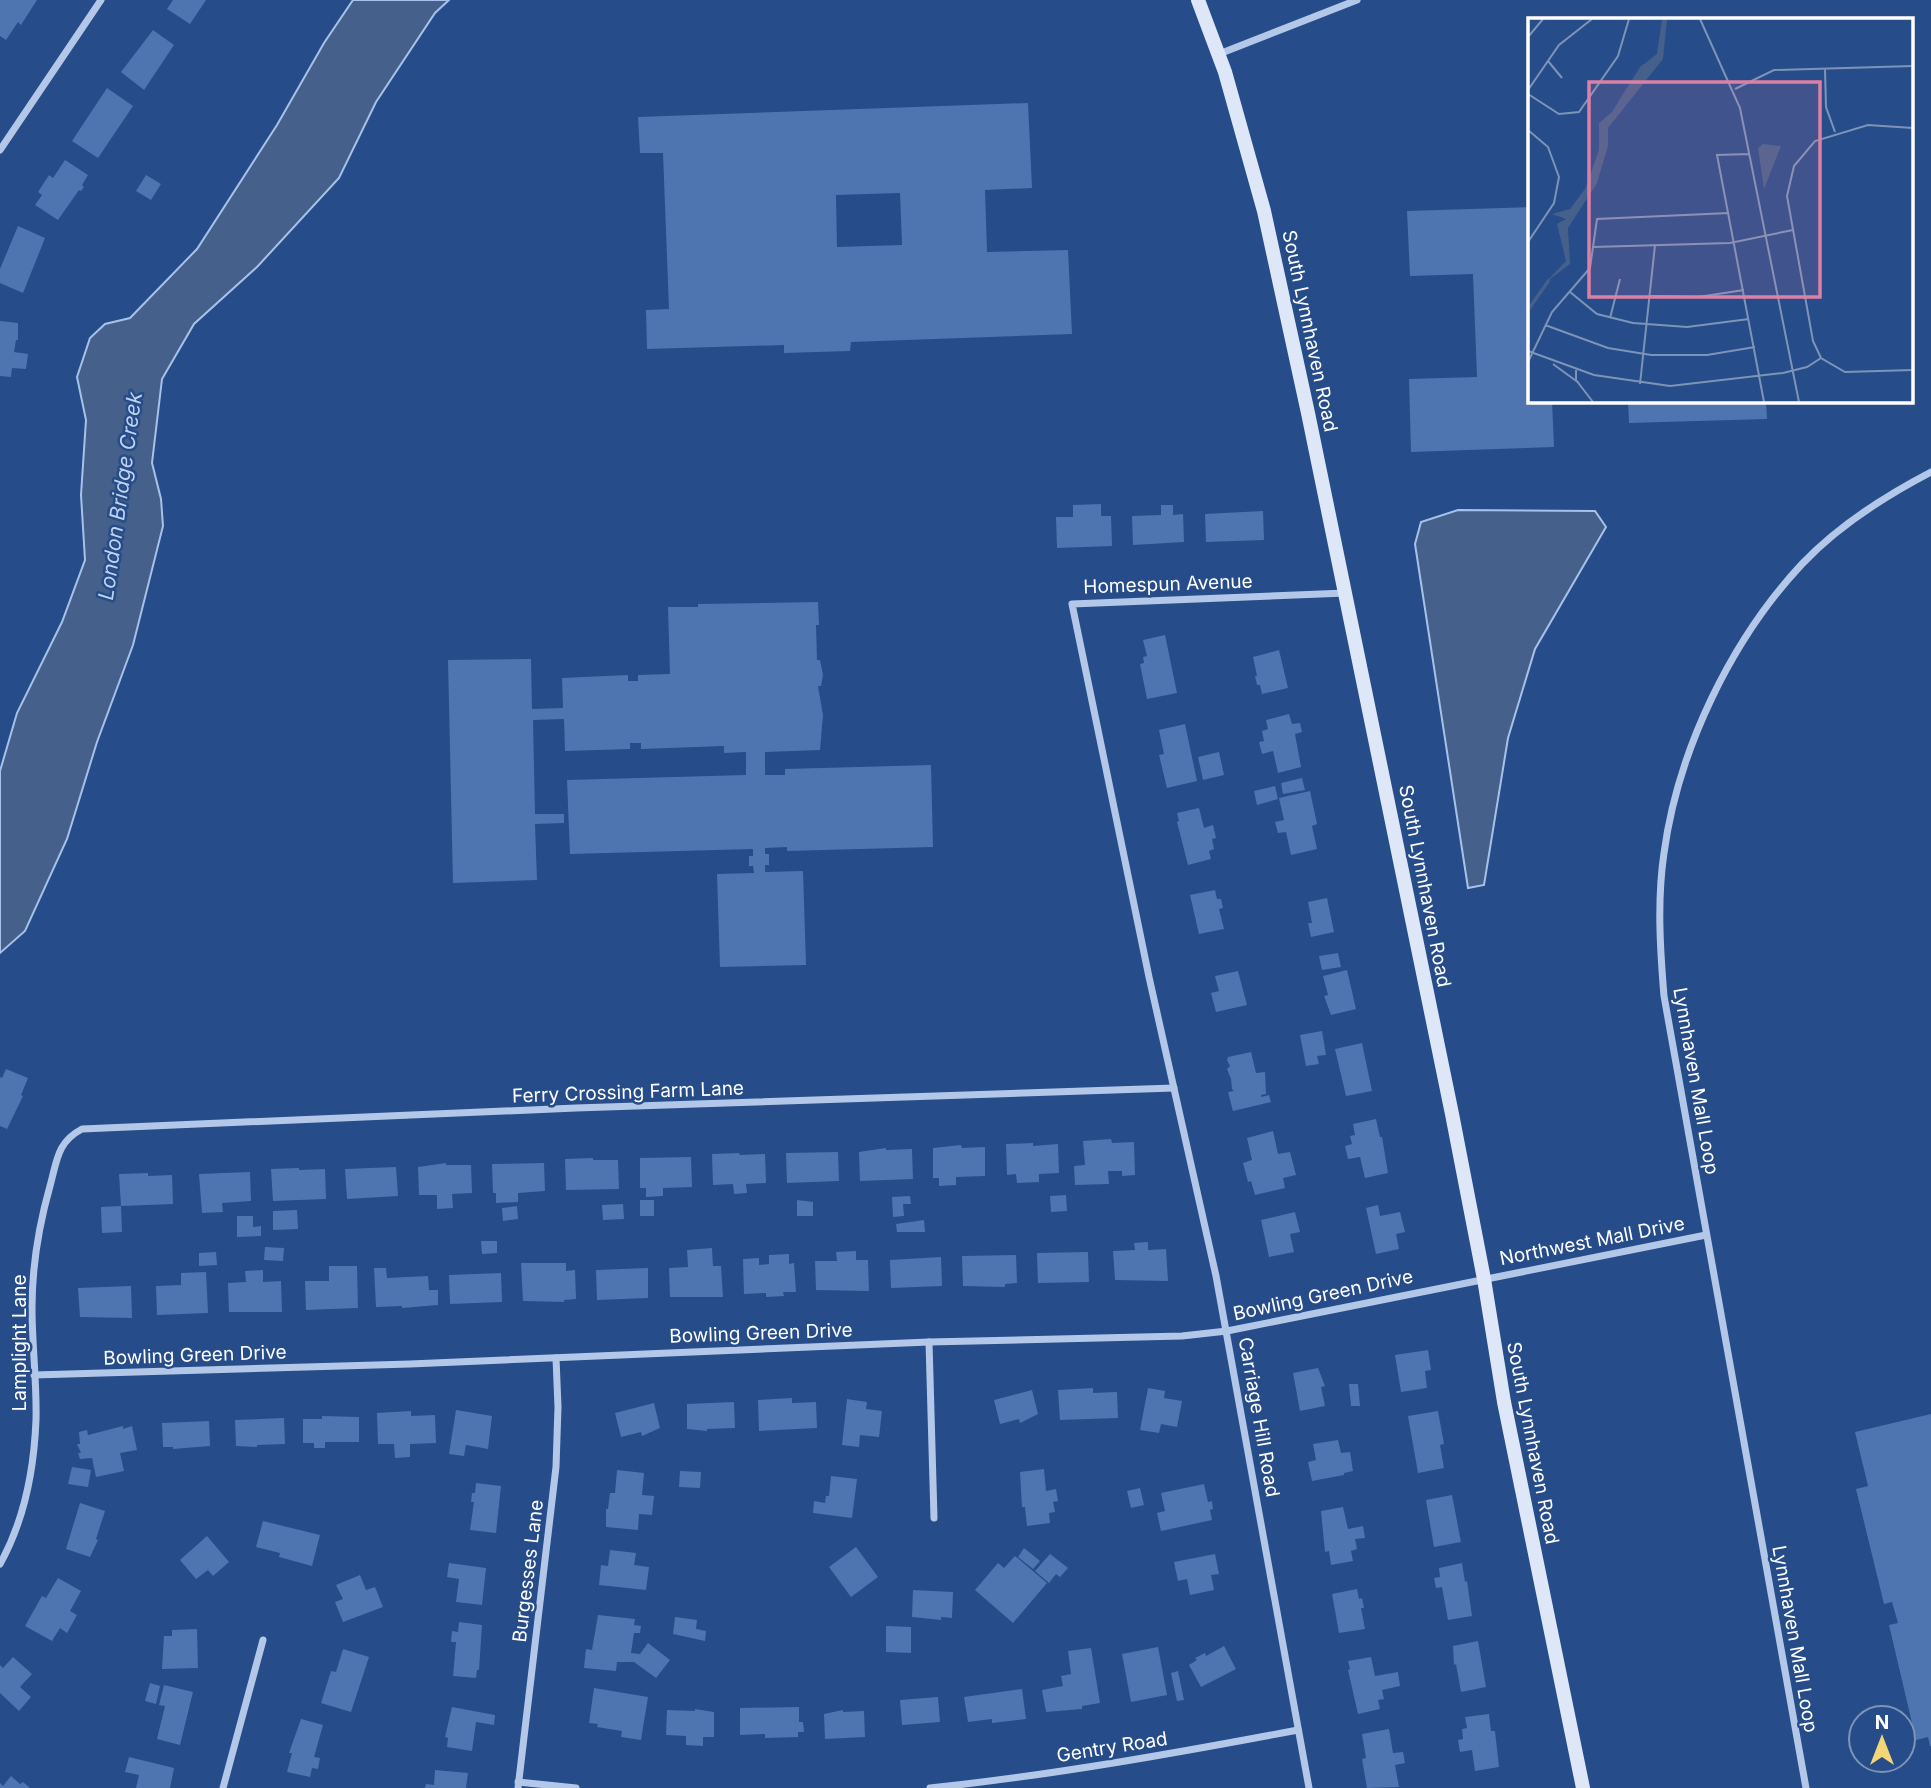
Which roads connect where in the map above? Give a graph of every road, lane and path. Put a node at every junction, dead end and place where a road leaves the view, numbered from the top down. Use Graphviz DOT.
graph roads {
  1 [pos="101,0"];
  2 [pos="1198,0"];
  3 [pos="1357,0"];
  4 [pos="1219,54"];
  5 [pos="0,150"];
  6 [pos="1931,472"];
  7 [pos="1346,593"];
  8 [pos="1123,848"];
  9 [pos="1174,1088"];
  10 [pos="82,1129"];
  11 [pos="1706,1235"];
  12 [pos="1484,1279"];
  13 [pos="1227,1331"];
  14 [pos="929,1342"];
  15 [pos="556,1358"];
  16 [pos="34,1376"];
  17 [pos="934,1518"];
  18 [pos="0,1564"];
  19 [pos="263,1640"];
  20 [pos="1298,1730"];
  21 [pos="518,1785"];
  22 [pos="223,1788"];
  23 [pos="576,1788"];
  24 [pos="930,1788"];
  25 [pos="1309,1788"];
  26 [pos="1583,1788"];
  27 [pos="1806,1788"];
  1 -- 5 [label="street"];
  2 -- 4 [label="street, South Lynnhaven Road"];
  3 -- 4 [label="street"];
  4 -- 7 [label="street, South Lynnhaven Road"];
  6 -- 11 [label="street, Lynnhaven Mall Loop"];
  7 -- 8 [label="street, Homespun Avenue"];
  7 -- 12 [label="street, South Lynnhaven Road"];
  8 -- 9 [label="street, Carriage Hill Road"];
  9 -- 10 [label="street, Ferry Crossing Farm Lane"];
  9 -- 13 [label="street, Carriage Hill Road"];
  10 -- 16 [label="street, Lamplight Lane"];
  11 -- 12 [label="street, Northwest Mall Drive"];
  11 -- 27 [label="street, Lynnhaven Mall Loop"];
  12 -- 13 [label="street, Bowling Green Drive"];
  12 -- 26 [label="street, South Lynnhaven Road"];
  13 -- 14 [label="street, Bowling Green Drive"];
  13 -- 20 [label="street, Carriage Hill Road"];
  14 -- 15 [label="street, Bowling Green Drive"];
  14 -- 17 [label="street"];
  15 -- 16 [label="street, Bowling Green Drive"];
  15 -- 21 [label="street, Burgesses Lane"];
  16 -- 18 [label="street, Lamplight Lane"];
  19 -- 22 [label="street"];
  20 -- 24 [label="street, Gentry Road"];
  20 -- 25 [label="street, Carriage Hill Road"];
  21 -- 23 [label="street"];
}
